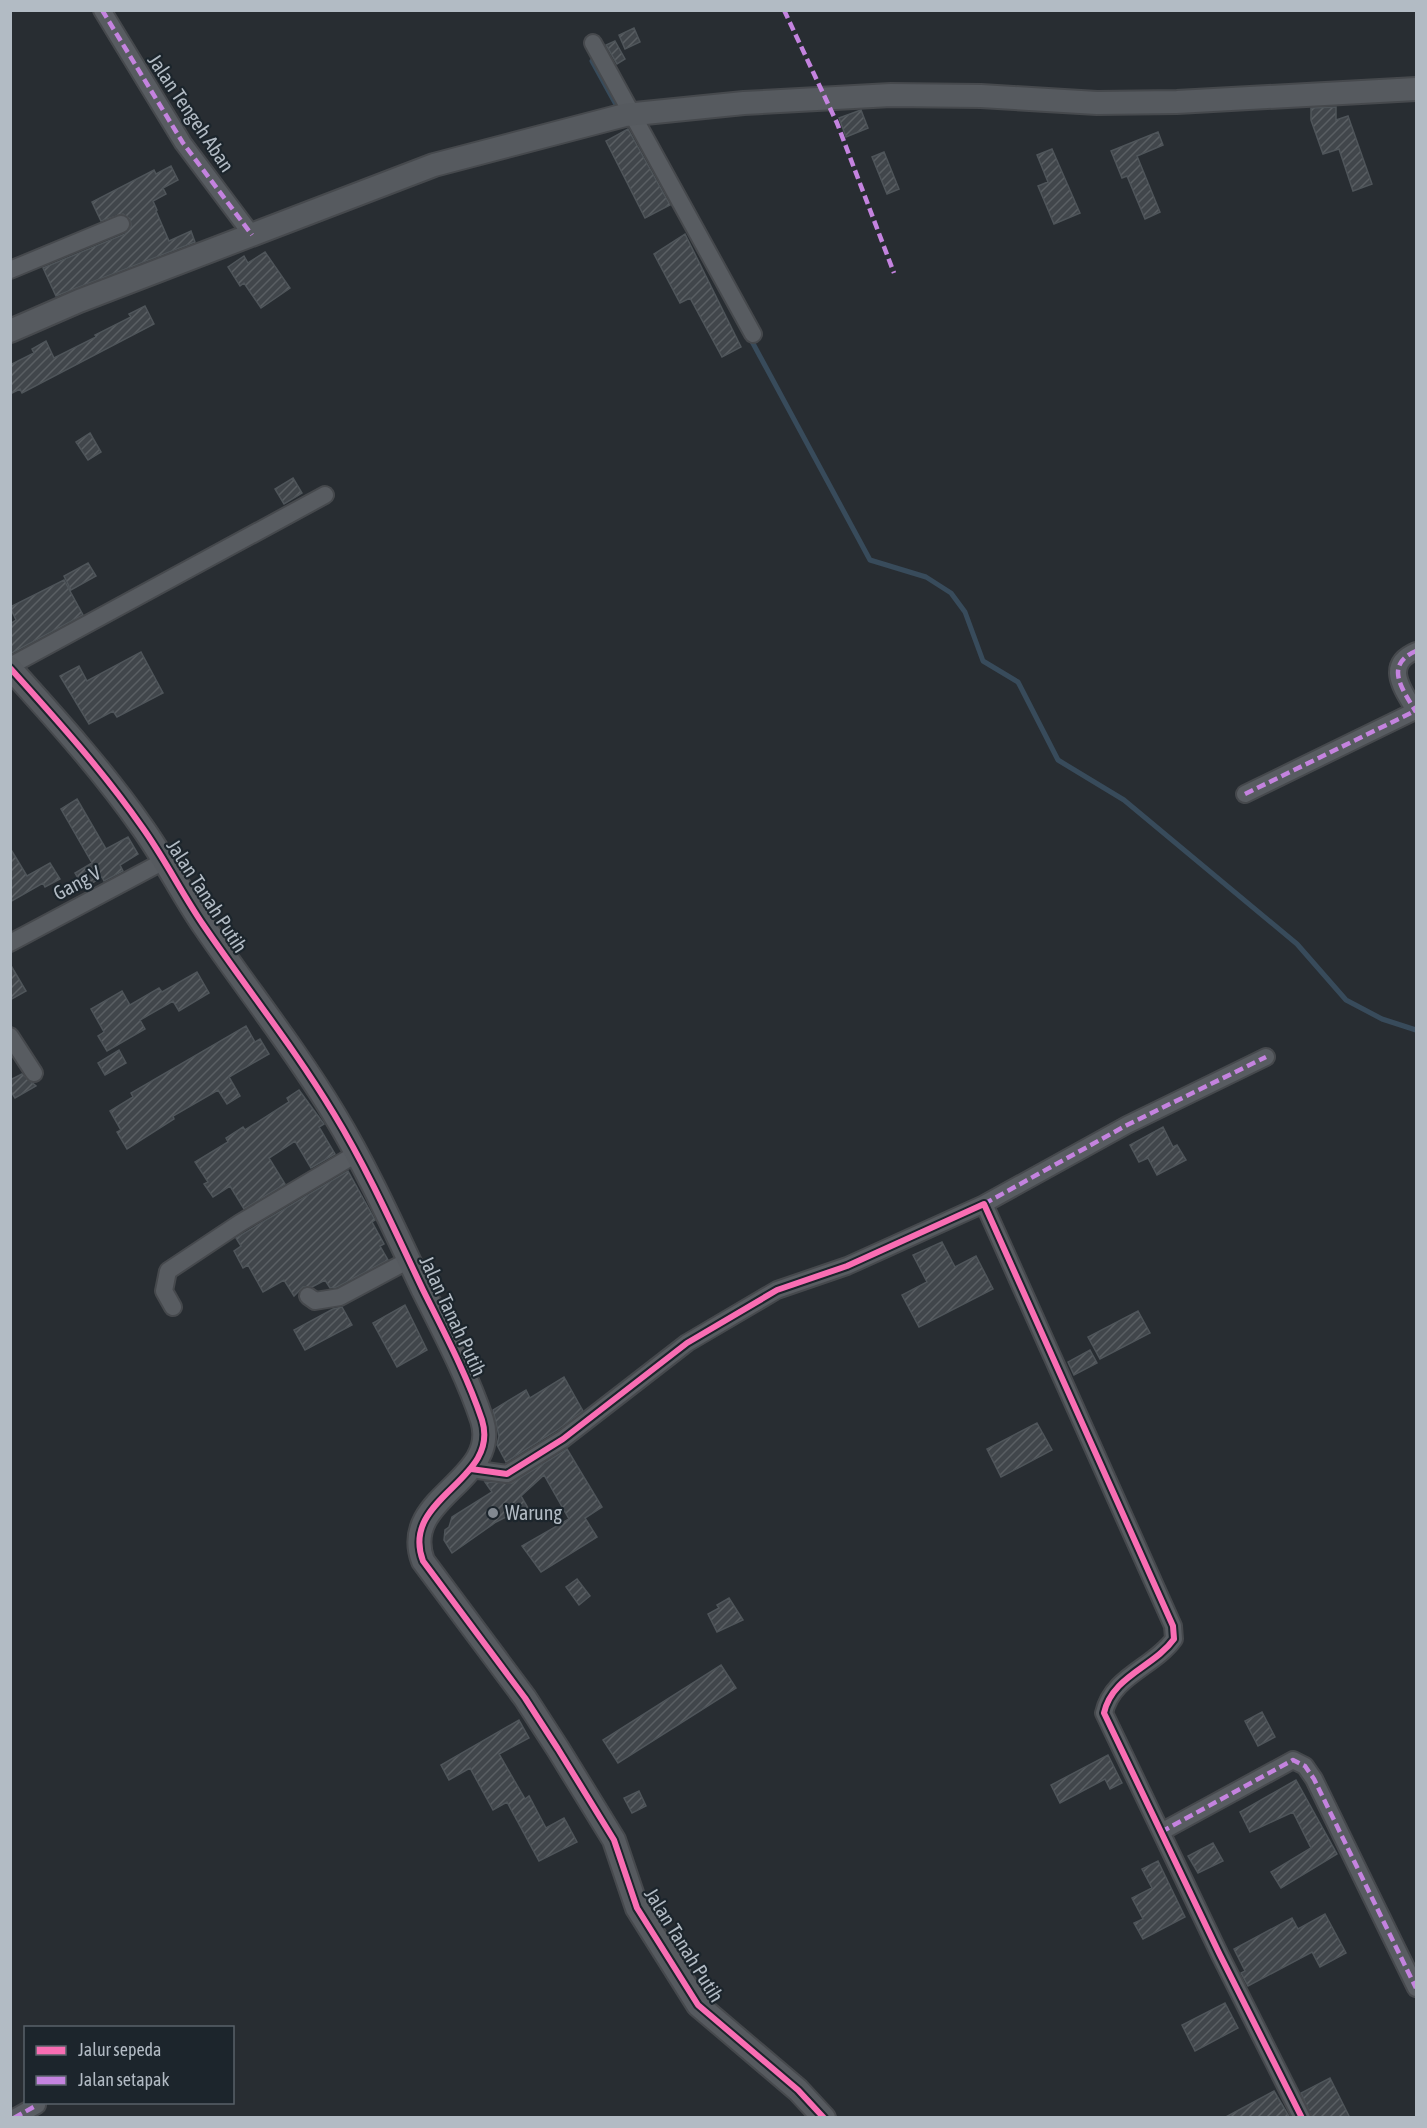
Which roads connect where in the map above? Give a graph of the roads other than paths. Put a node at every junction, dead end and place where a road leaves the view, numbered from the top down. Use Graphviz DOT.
graph roads {
  1 [pos="102,10"];
  2 [pos="593,43"];
  3 [pos="1416,89"];
  4 [pos="622,116"];
  5 [pos="121,224"];
  6 [pos="252,235"];
  7 [pos="10,270"];
  8 [pos="10,331"];
  9 [pos="753,334"];
  10 [pos="325,495"];
  11 [pos="1416,651"];
  12 [pos="10,667"];
  13 [pos="1416,712"];
  14 [pos="1245,794"];
  15 [pos="164,861"];
  16 [pos="10,943"];
  17 [pos="10,1036"];
  18 [pos="1266,1057"];
  19 [pos="34,1073"];
  20 [pos="356,1154"];
  21 [pos="984,1204"];
  22 [pos="409,1260"];
  23 [pos="308,1296"];
  24 [pos="173,1307"];
  25 [pos="471,1468"];
  26 [pos="1161,1832"];
  27 [pos="1416,1988"];
  28 [pos="37,2105"];
  29 [pos="14,2118"];
  30 [pos="824,2118"];
  31 [pos="1302,2118"];
  1 -- 6 [label="street, Jalan Tengeh Aban"];
  2 -- 4 [label="street"];
  3 -- 4 [label="street"];
  4 -- 6 [label="street"];
  4 -- 9 [label="street"];
  5 -- 7 [label="street"];
  6 -- 8 [label="street"];
  10 -- 12 [label="street"];
  11 -- 13 [label="street"];
  12 -- 15 [label="street, Jalan Tanah Putih"];
  13 -- 14 [label="street"];
  15 -- 16 [label="street, Gang V"];
  15 -- 20 [label="street, Jalan Tanah Putih"];
  17 -- 19 [label="street"];
  18 -- 21 [label="street"];
  20 -- 22 [label="street, Jalan Tanah Putih"];
  20 -- 24 [label="street"];
  21 -- 25 [label="street"];
  21 -- 26 [label="street"];
  22 -- 23 [label="street"];
  22 -- 25 [label="street, Jalan Tanah Putih"];
  25 -- 30 [label="street, Jalan Tanah Putih"];
  26 -- 27 [label="street"];
  26 -- 31 [label="street"];
  28 -- 29 [label="street"];
}
